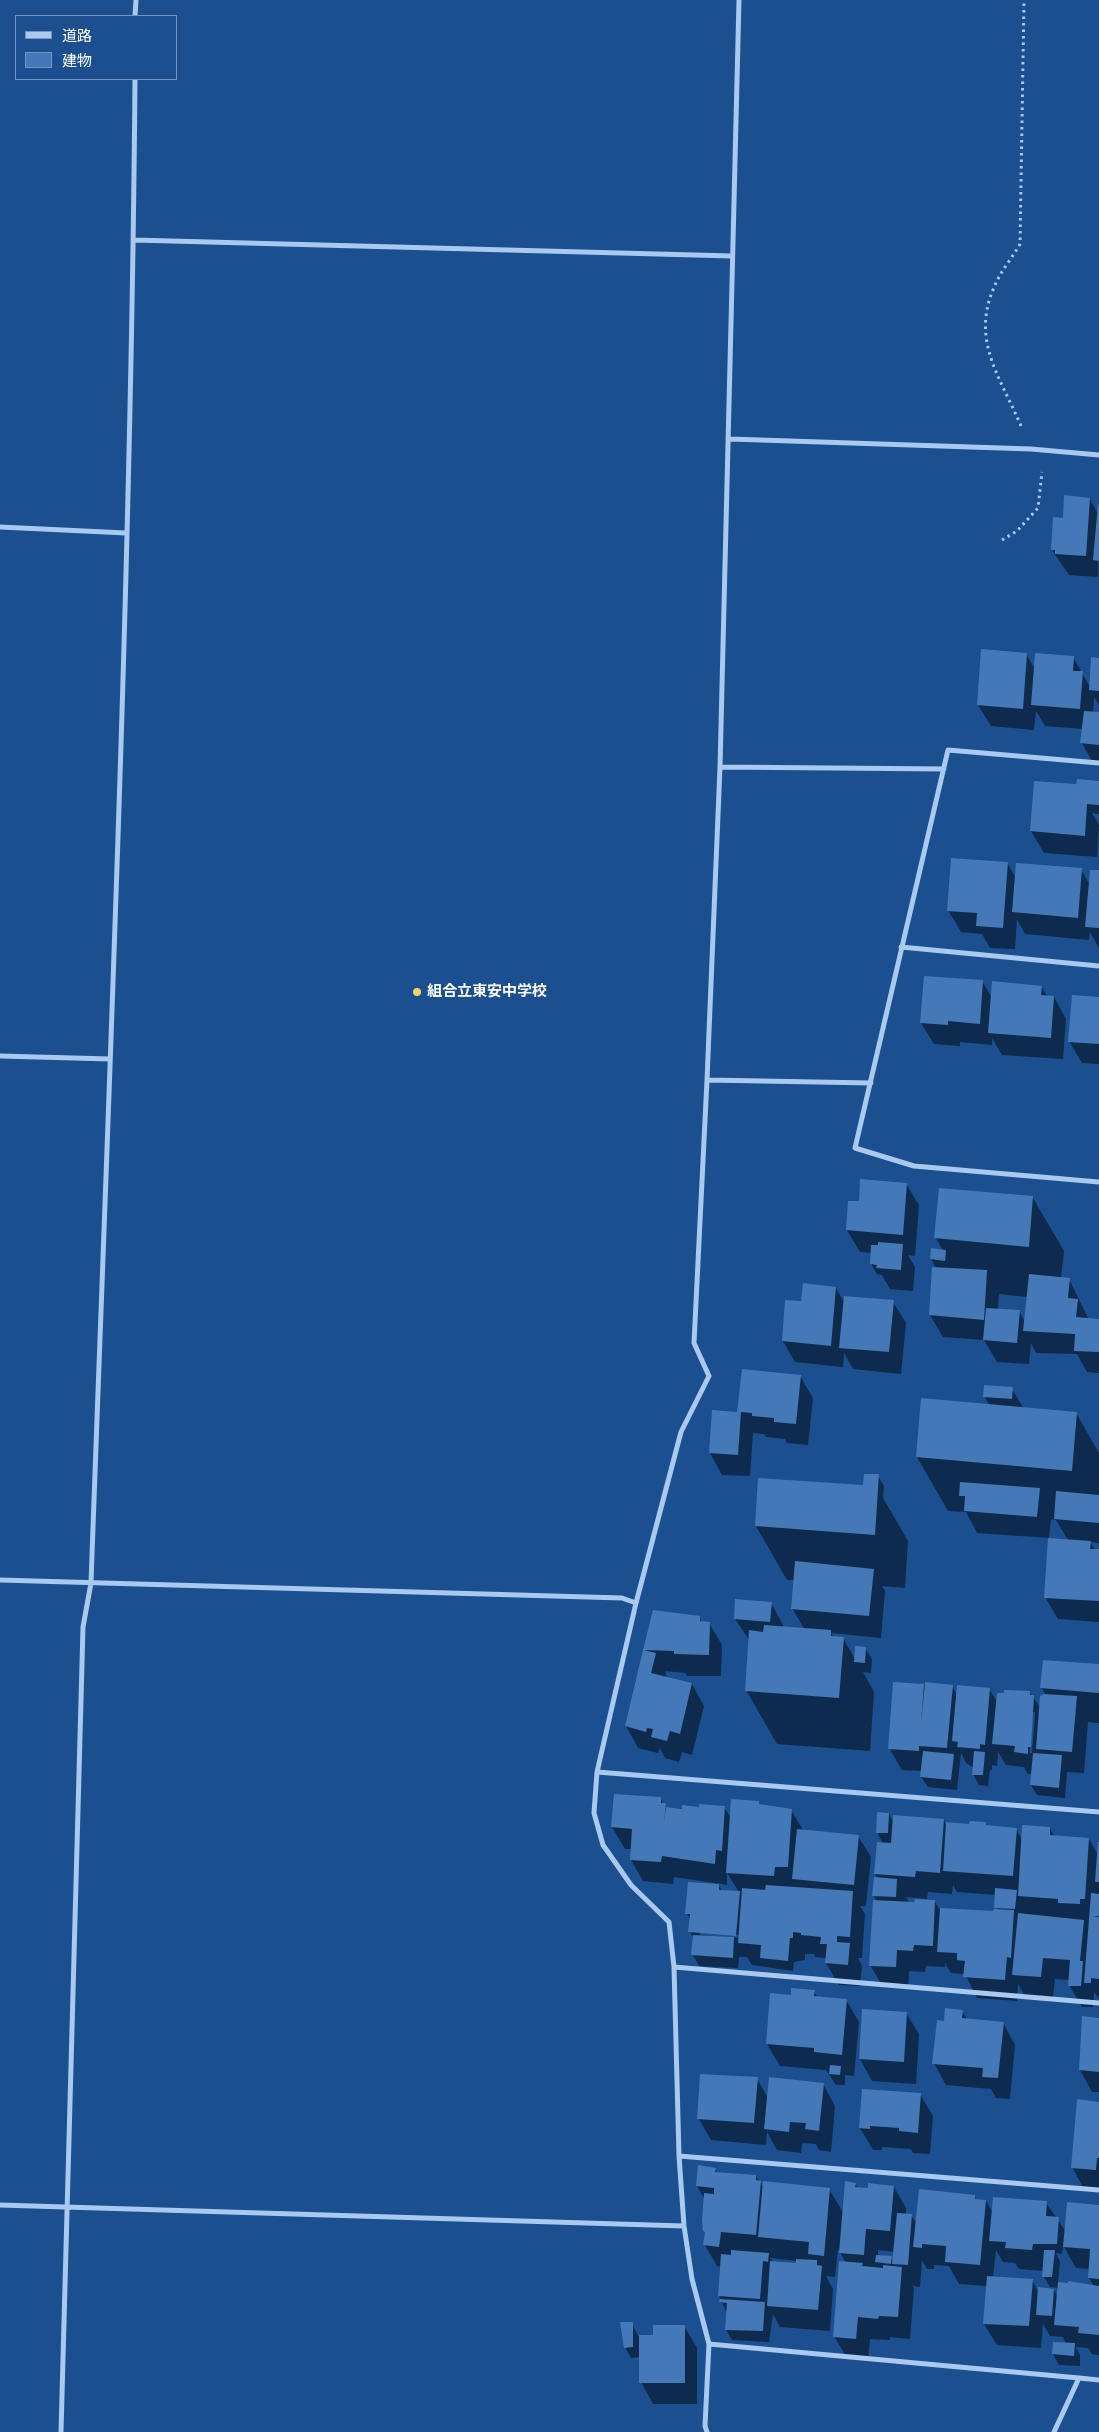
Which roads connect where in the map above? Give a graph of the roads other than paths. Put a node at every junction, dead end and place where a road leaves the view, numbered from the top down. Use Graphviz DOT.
graph roads {
  1 [pos="136,0"];
  2 [pos="740,0"];
  3 [pos="135,15"];
  4 [pos="135,80"];
  5 [pos="134,240"];
  6 [pos="732,256"];
  7 [pos="730,439"];
  8 [pos="1099,455"];
  9 [pos="0,528"];
  10 [pos="126,533"];
  11 [pos="1099,762"];
  12 [pos="720,767"];
  13 [pos="944,769"];
  14 [pos="901,947"];
  15 [pos="1099,966"];
  16 [pos="0,1056"];
  17 [pos="110,1059"];
  18 [pos="707,1080"];
  19 [pos="871,1084"];
  20 [pos="1099,1182"];
  21 [pos="0,1580"];
  22 [pos="91,1583"];
  23 [pos="636,1602"];
  24 [pos="597,1772"];
  25 [pos="1099,1812"];
  26 [pos="674,1967"];
  27 [pos="1099,2003"];
  28 [pos="679,2156"];
  29 [pos="1099,2190"];
  30 [pos="0,2205"];
  31 [pos="68,2207"];
  32 [pos="684,2226"];
  33 [pos="709,2344"];
  34 [pos="1079,2378"];
  35 [pos="1099,2380"];
  36 [pos="61,2432"];
  37 [pos="707,2432"];
  38 [pos="1054,2432"];
  1 -- 3 [label="street"];
  2 -- 6 [label="street"];
  4 -- 5 [label="street"];
  5 -- 6 [label="street"];
  5 -- 10 [label="street"];
  6 -- 7 [label="street"];
  7 -- 8 [label="street"];
  7 -- 12 [label="street"];
  9 -- 10 [label="street"];
  10 -- 17 [label="street"];
  11 -- 13 [label="street"];
  12 -- 13 [label="street"];
  12 -- 18 [label="street"];
  13 -- 14 [label="street"];
  14 -- 15 [label="street"];
  14 -- 19 [label="street"];
  16 -- 17 [label="street"];
  17 -- 22 [label="street"];
  18 -- 19 [label="street"];
  18 -- 23 [label="street"];
  19 -- 20 [label="street"];
  21 -- 22 [label="street"];
  22 -- 23 [label="street"];
  22 -- 31 [label="street"];
  23 -- 24 [label="street"];
  24 -- 25 [label="street"];
  24 -- 26 [label="street"];
  26 -- 27 [label="street"];
  26 -- 28 [label="street"];
  28 -- 29 [label="street"];
  28 -- 32 [label="street"];
  30 -- 31 [label="street"];
  31 -- 32 [label="street"];
  31 -- 36 [label="street"];
  32 -- 33 [label="street"];
  33 -- 34 [label="street"];
  33 -- 37 [label="street"];
  34 -- 35 [label="street"];
  34 -- 38 [label="street"];
}
